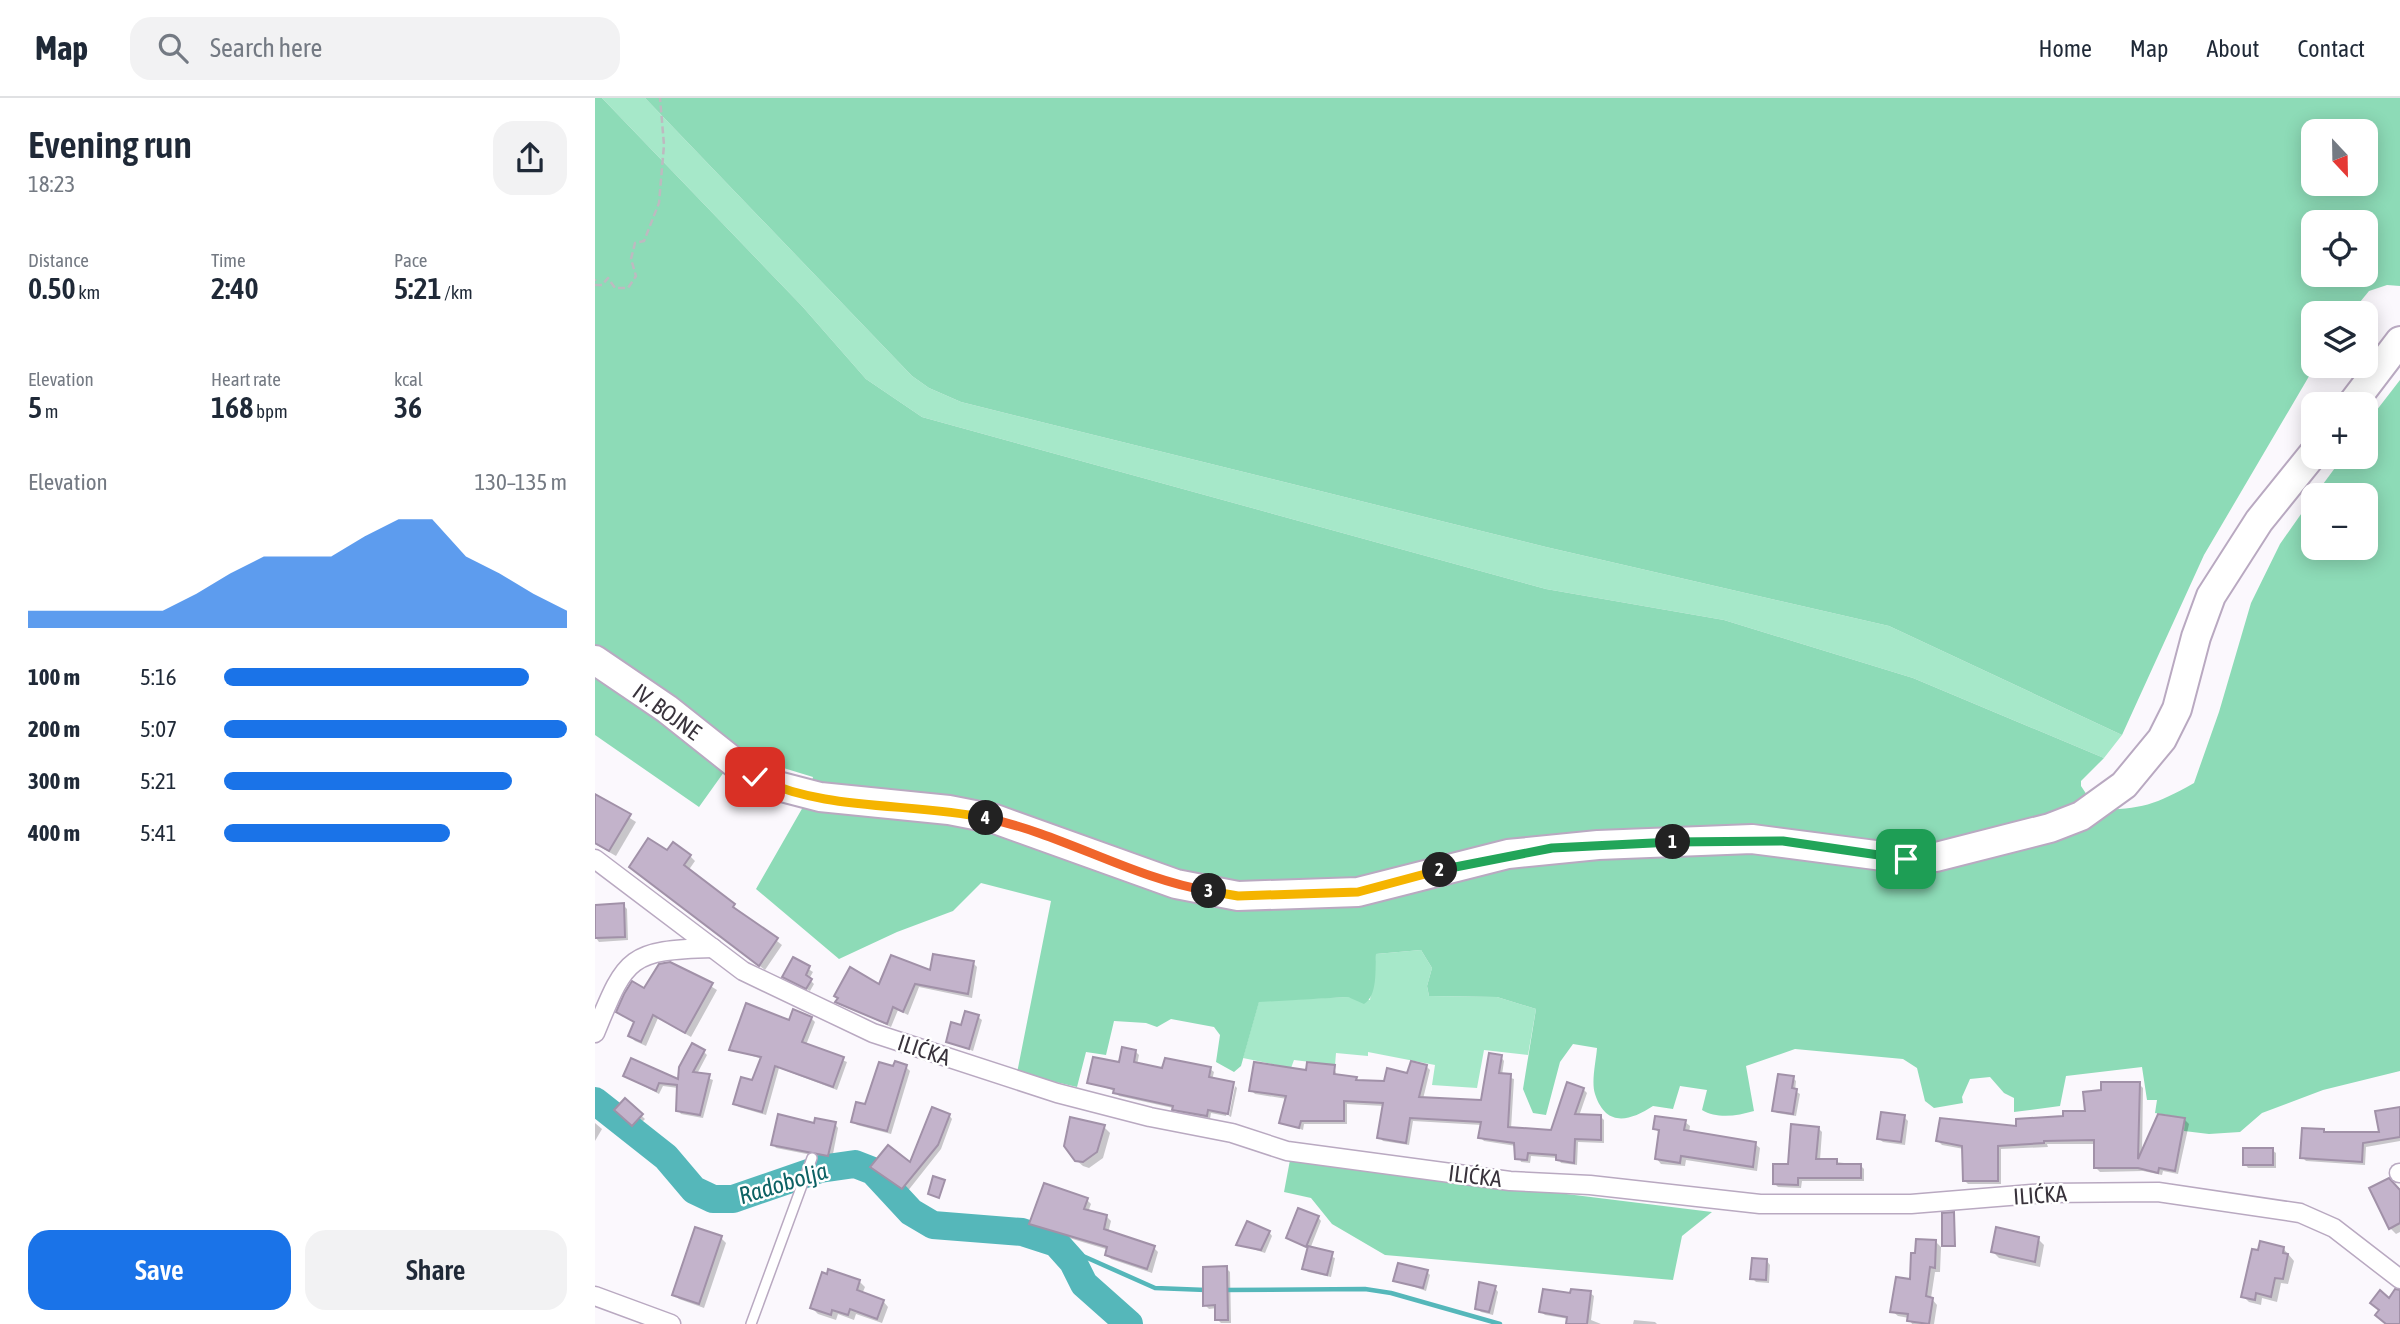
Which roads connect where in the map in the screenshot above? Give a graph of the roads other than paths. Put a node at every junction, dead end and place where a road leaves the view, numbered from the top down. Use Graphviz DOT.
graph roads {
  1 [pos="2400,341"];
  2 [pos="2361,392"];
  3 [pos="2301,469"];
  4 [pos="595,660"];
  5 [pos="595,859"];
  6 [pos="713,948"];
  7 [pos="595,1033"];
  8 [pos="811,1163"];
  9 [pos="2400,1279"];
  10 [pos="595,1296"];
  11 [pos="671,1324"];
  12 [pos="751,1324"];
  1 -- 2 [label="main road"];
  3 -- 4 [label="main road, IV. BOJNE"];
  5 -- 6 [label="street, ILIĆKA"];
  6 -- 7 [label="street"];
  6 -- 9 [label="street, ILIĆKA"];
  8 -- 12 [label="lane"];
  10 -- 11 [label="street"];
}
